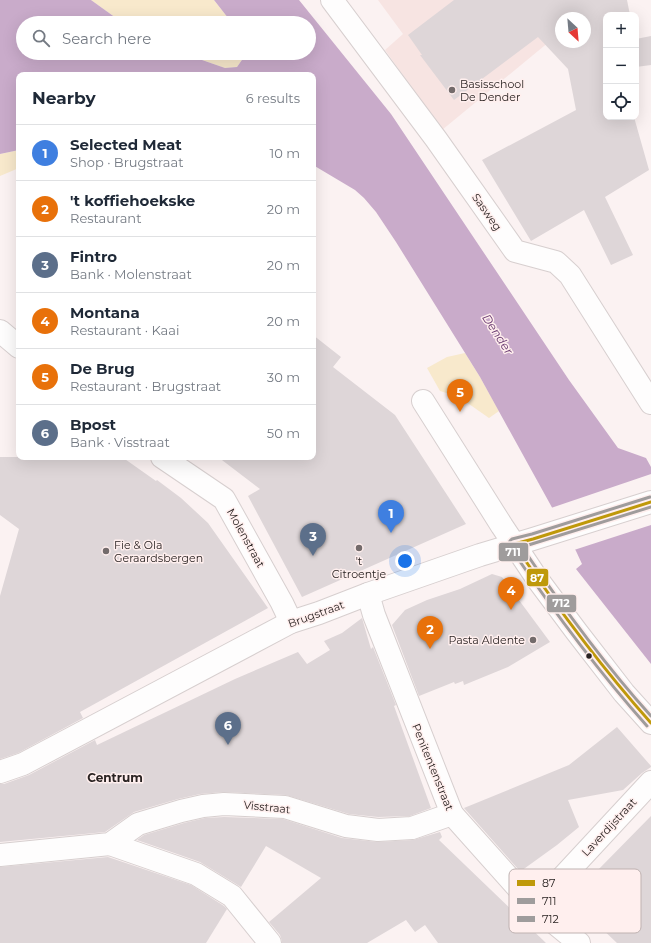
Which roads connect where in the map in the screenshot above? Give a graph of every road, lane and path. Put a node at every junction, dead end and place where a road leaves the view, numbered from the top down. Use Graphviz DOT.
graph roads {
  1 [pos="332,0"];
  2 [pos="0,331"];
  3 [pos="16,344"];
  4 [pos="423,400"];
  5 [pos="651,403"];
  6 [pos="166,460"];
  7 [pos="651,502"];
  8 [pos="514,544"];
  9 [pos="368,594"];
  10 [pos="291,622"];
  11 [pos="651,723"];
  12 [pos="0,772"];
  13 [pos="651,782"];
  14 [pos="452,814"];
  15 [pos="110,844"];
  16 [pos="0,855"];
  17 [pos="570,869"];
  18 [pos="509,879"];
  19 [pos="566,933"];
  20 [pos="270,943"];
  21 [pos="579,943"];
  1 -- 5 [label="street, Sasweg"];
  2 -- 3 [label="street"];
  4 -- 8 [label="street"];
  6 -- 10 [label="street, Molenstraat"];
  7 -- 8 [label="street, Brugstraat"];
  8 -- 9 [label="street, Brugstraat"];
  8 -- 11 [label="street"];
  9 -- 10 [label="street, Brugstraat"];
  9 -- 14 [label="street, Penitentenstraat"];
  10 -- 12 [label="street, Brugstraat"];
  13 -- 17 [label="street, Laverdijstraat"];
  14 -- 15 [label="street, Visstraat"];
  14 -- 18 [label="street, Penitentenstraat"];
  15 -- 16 [label="street, Visstraat"];
  15 -- 20 [label="street, Visstraat"];
  19 -- 21 [label="street, Penitentenstraat"];
}
